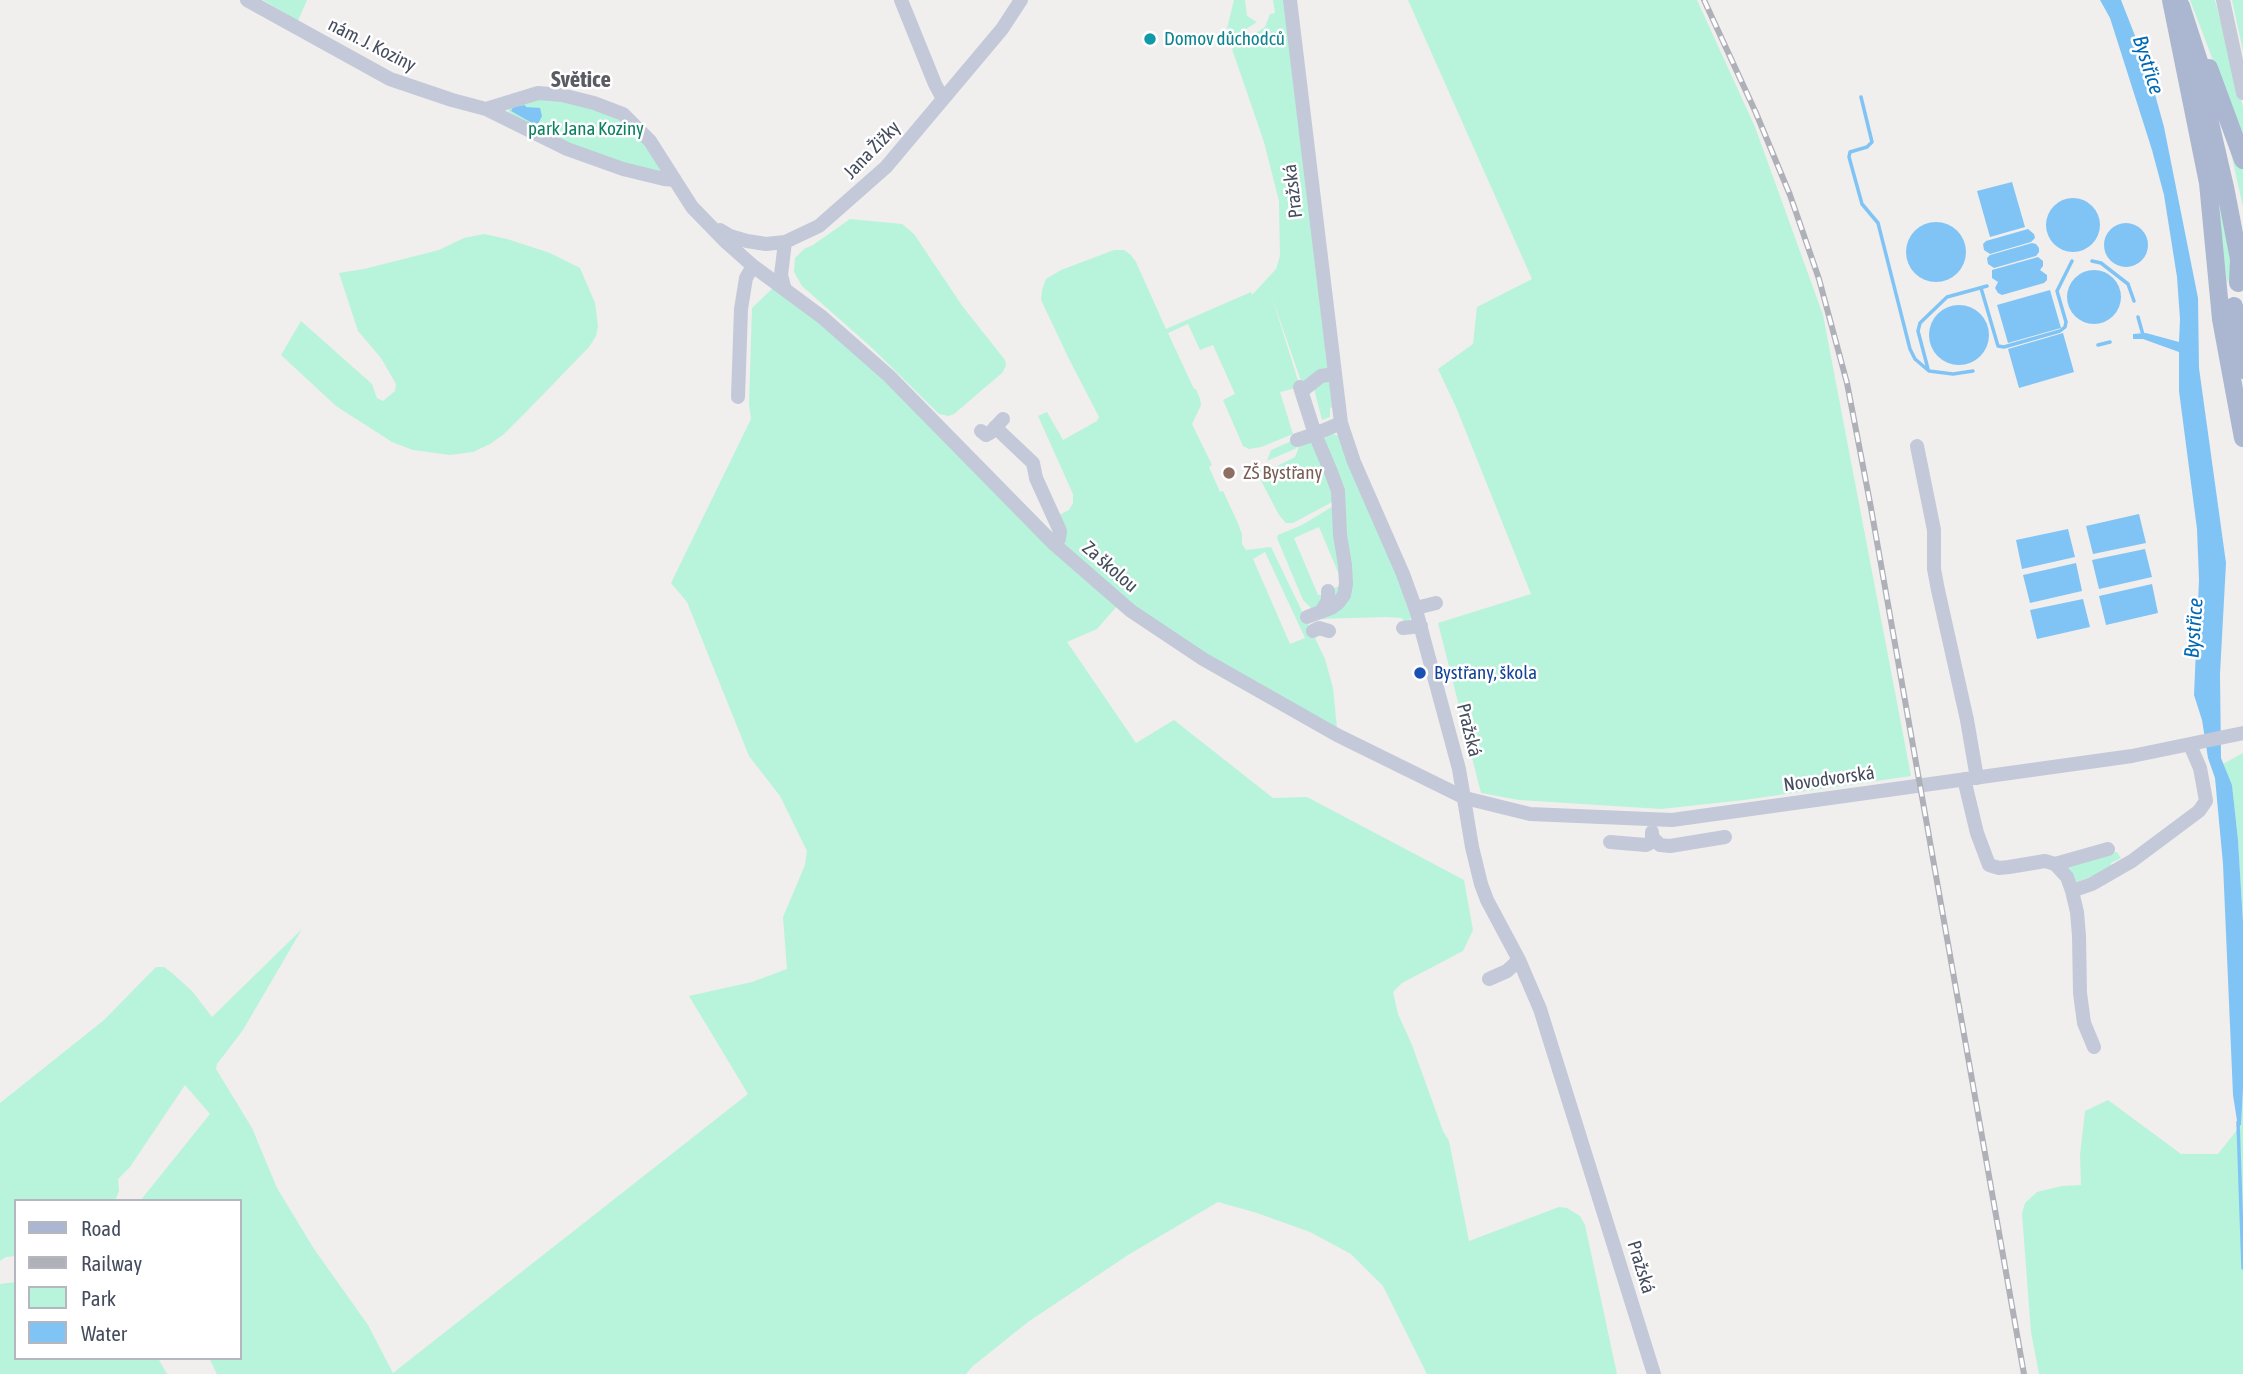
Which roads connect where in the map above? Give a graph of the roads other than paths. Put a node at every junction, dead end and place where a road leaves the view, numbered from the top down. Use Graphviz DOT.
graph roads {
  1 [pos="247,0"];
  2 [pos="901,0"];
  3 [pos="1021,0"];
  4 [pos="1290,0"];
  5 [pos="2223,0"];
  6 [pos="2177,1"];
  7 [pos="2243,93"];
  8 [pos="943,99"];
  9 [pos="485,109"];
  10 [pos="2243,160"];
  11 [pos="675,180"];
  12 [pos="707,222"];
  13 [pos="2243,225"];
  14 [pos="785,242"];
  15 [pos="753,266"];
  16 [pos="2241,281"];
  17 [pos="785,290"];
  18 [pos="2241,314"];
  19 [pos="2243,370"];
  20 [pos="1334,373"];
  21 [pos="738,397"];
  22 [pos="1341,423"];
  23 [pos="993,426"];
  24 [pos="1315,434"];
  25 [pos="2243,438"];
  26 [pos="1297,440"];
  27 [pos="1917,446"];
  28 [pos="1054,544"];
  29 [pos="1328,591"];
  30 [pos="1436,603"];
  31 [pos="1416,608"];
  32 [pos="1314,620"];
  33 [pos="1421,626"];
  34 [pos="1403,628"];
  35 [pos="1329,631"];
  36 [pos="2237,735"];
  37 [pos="2194,744"];
  38 [pos="1970,779"];
  39 [pos="1465,798"];
  40 [pos="1651,820"];
  41 [pos="1725,836"];
  42 [pos="1653,838"];
  43 [pos="1610,842"];
  44 [pos="2108,849"];
  45 [pos="2055,864"];
  46 [pos="2072,891"];
  47 [pos="1519,960"];
  48 [pos="1489,979"];
  49 [pos="2094,1046"];
  50 [pos="1654,1374"];
  1 -- 9 [label="street, nám. J. Koziny"];
  2 -- 8 [label="street"];
  3 -- 8 [label="street, Jana Žižky"];
  4 -- 20 [label="street, Pražská"];
  5 -- 7 [label="street"];
  6 -- 10 [label="main road"];
  6 -- 13 [label="main road"];
  6 -- 16 [label="main road"];
  6 -- 25 [label="main road"];
  8 -- 14 [label="street, Jana Žižky"];
  9 -- 11 [label="street, nám. J. Koziny"];
  9 -- 11 [label="street"];
  11 -- 12 [label="street"];
  12 -- 14 [label="street, Jana Žižky"];
  12 -- 15 [label="street, Za školou"];
  14 -- 17 [label="street"];
  15 -- 17 [label="street, Za školou"];
  15 -- 21 [label="street"];
  16 -- 18 [label="main road"];
  17 -- 28 [label="street, Za školou"];
  18 -- 19 [label="main road"];
  20 -- 22 [label="street, Pražská"];
  20 -- 24 [label="street"];
  22 -- 24 [label="street"];
  22 -- 31 [label="street, Pražská"];
  23 -- 28 [label="street"];
  24 -- 26 [label="street"];
  24 -- 32 [label="street"];
  27 -- 38 [label="street"];
  28 -- 39 [label="street, Za školou"];
  29 -- 32 [label="street"];
  30 -- 31 [label="street"];
  31 -- 33 [label="street, Pražská"];
  32 -- 35 [label="street"];
  33 -- 34 [label="street"];
  33 -- 39 [label="street, Pražská"];
  36 -- 37 [label="street, Novodvorská"];
  37 -- 38 [label="street, Novodvorská"];
  37 -- 46 [label="street"];
  38 -- 40 [label="street, Novodvorská"];
  38 -- 45 [label="street"];
  39 -- 40 [label="street, Novodvorská"];
  39 -- 47 [label="street, Pražská"];
  40 -- 42 [label="street"];
  41 -- 42 [label="street"];
  42 -- 43 [label="street"];
  44 -- 45 [label="street"];
  45 -- 46 [label="street"];
  46 -- 49 [label="street"];
  47 -- 48 [label="street"];
  47 -- 50 [label="street, Pražská"];
}
